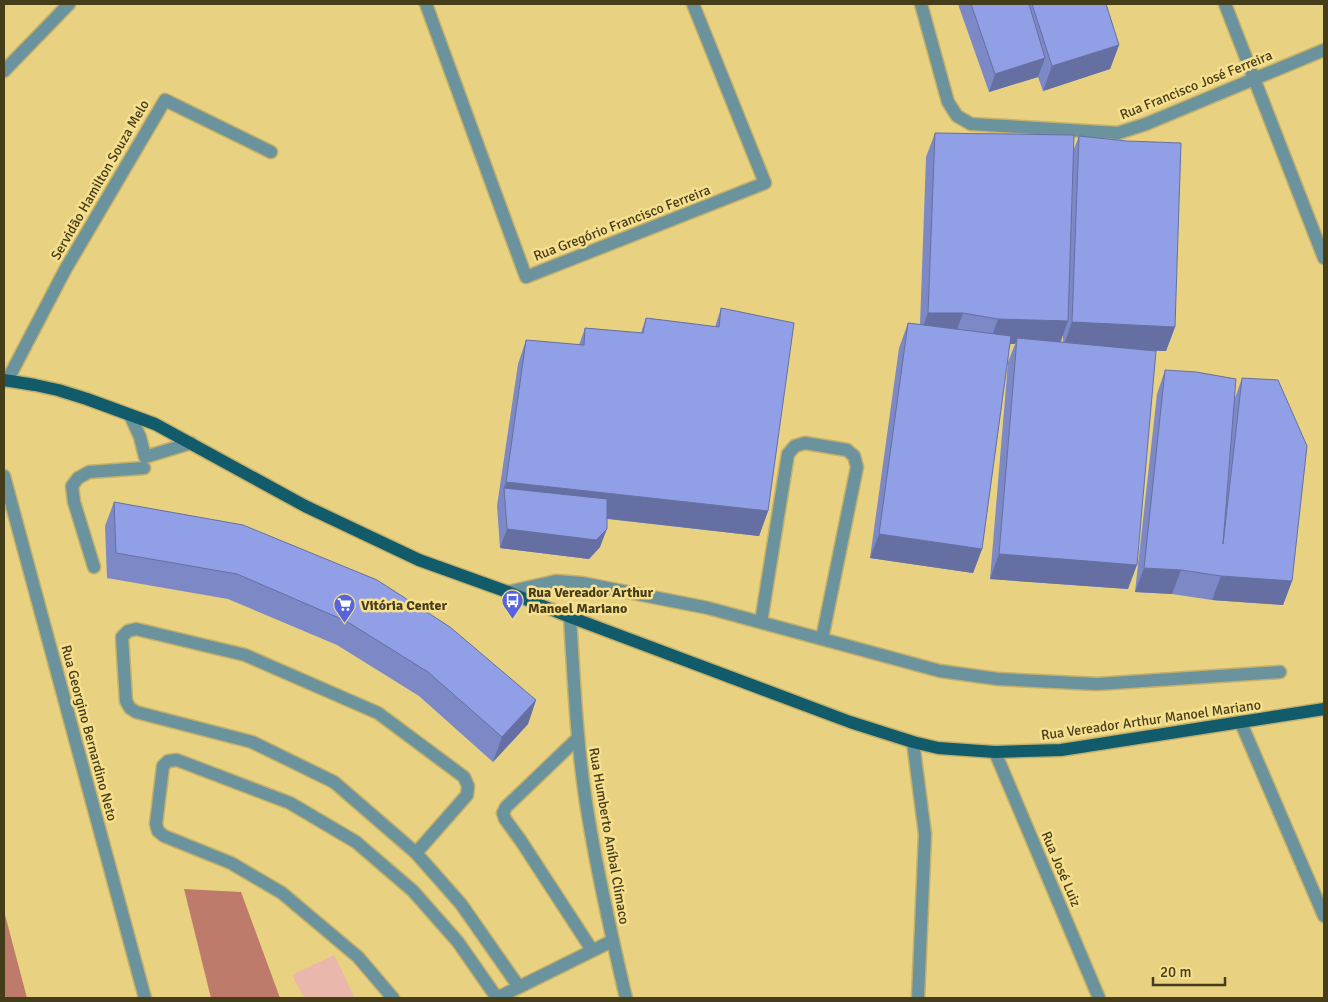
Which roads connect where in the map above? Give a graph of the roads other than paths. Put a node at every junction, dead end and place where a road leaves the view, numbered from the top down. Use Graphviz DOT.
graph roads {
  1 [pos="69,4"];
  2 [pos="426,4"];
  3 [pos="693,4"];
  4 [pos="921,4"];
  5 [pos="1225,4"];
  6 [pos="1324,50"];
  7 [pos="4,71"];
  8 [pos="1255,78"];
  9 [pos="271,152"];
  10 [pos="1324,258"];
  11 [pos="5,380"];
  12 [pos="130,415"];
  13 [pos="191,443"];
  14 [pos="144,468"];
  15 [pos="4,476"];
  16 [pos="94,567"];
  17 [pos="508,592"];
  18 [pos="570,618"];
  19 [pos="761,622"];
  20 [pos="822,639"];
  21 [pos="1280,672"];
  22 [pos="1324,709"];
  23 [pos="1242,723"];
  24 [pos="578,738"];
  25 [pos="913,742"];
  26 [pos="995,752"];
  27 [pos="416,853"];
  28 [pos="1324,916"];
  29 [pos="612,941"];
  30 [pos="592,950"];
  31 [pos="519,987"];
  32 [pos="145,998"];
  33 [pos="393,998"];
  34 [pos="497,998"];
  35 [pos="626,998"];
  36 [pos="918,998"];
  37 [pos="1099,998"];
  1 -- 7 [label="street"];
  2 -- 3 [label="street, Rua Gregório Francisco Ferreira"];
  4 -- 8 [label="street, Rua Francisco José Ferreira"];
  5 -- 8 [label="street"];
  6 -- 8 [label="street, Rua Francisco José Ferreira"];
  8 -- 10 [label="street"];
  9 -- 11 [label="street, Servidão Hamilton Souza Melo"];
  11 -- 12 [label="main road, Rua Vereador Arthur Manoel Mariano"];
  12 -- 13 [label="main road, Rua Vereador Arthur Manoel Mariano"];
  12 -- 13 [label="street"];
  13 -- 17 [label="main road, Rua Vereador Arthur Manoel Mariano"];
  14 -- 16 [label="street"];
  15 -- 32 [label="street, Rua Georgino Bernardino Neto"];
  17 -- 18 [label="main road, Rua Vereador Arthur Manoel Mariano"];
  17 -- 19 [label="street"];
  18 -- 24 [label="street, Rua Humberto Aníbal Clímaco"];
  18 -- 25 [label="main road, Rua Vereador Arthur Manoel Mariano"];
  19 -- 20 [label="street"];
  19 -- 20 [label="street"];
  20 -- 21 [label="street"];
  22 -- 23 [label="main road, Rua Vereador Arthur Manoel Mariano"];
  23 -- 26 [label="main road, Rua Vereador Arthur Manoel Mariano"];
  23 -- 28 [label="street"];
  24 -- 29 [label="street, Rua Humberto Aníbal Clímaco"];
  24 -- 30 [label="street"];
  25 -- 26 [label="main road, Rua Vereador Arthur Manoel Mariano"];
  25 -- 36 [label="street"];
  26 -- 37 [label="street, Rua José Luiz"];
  27 -- 27 [label="street"];
  27 -- 31 [label="street"];
  29 -- 30 [label="street"];
  29 -- 35 [label="street, Rua Humberto Aníbal Clímaco"];
  30 -- 31 [label="street"];
  31 -- 34 [label="street"];
  33 -- 34 [label="street"];
}
